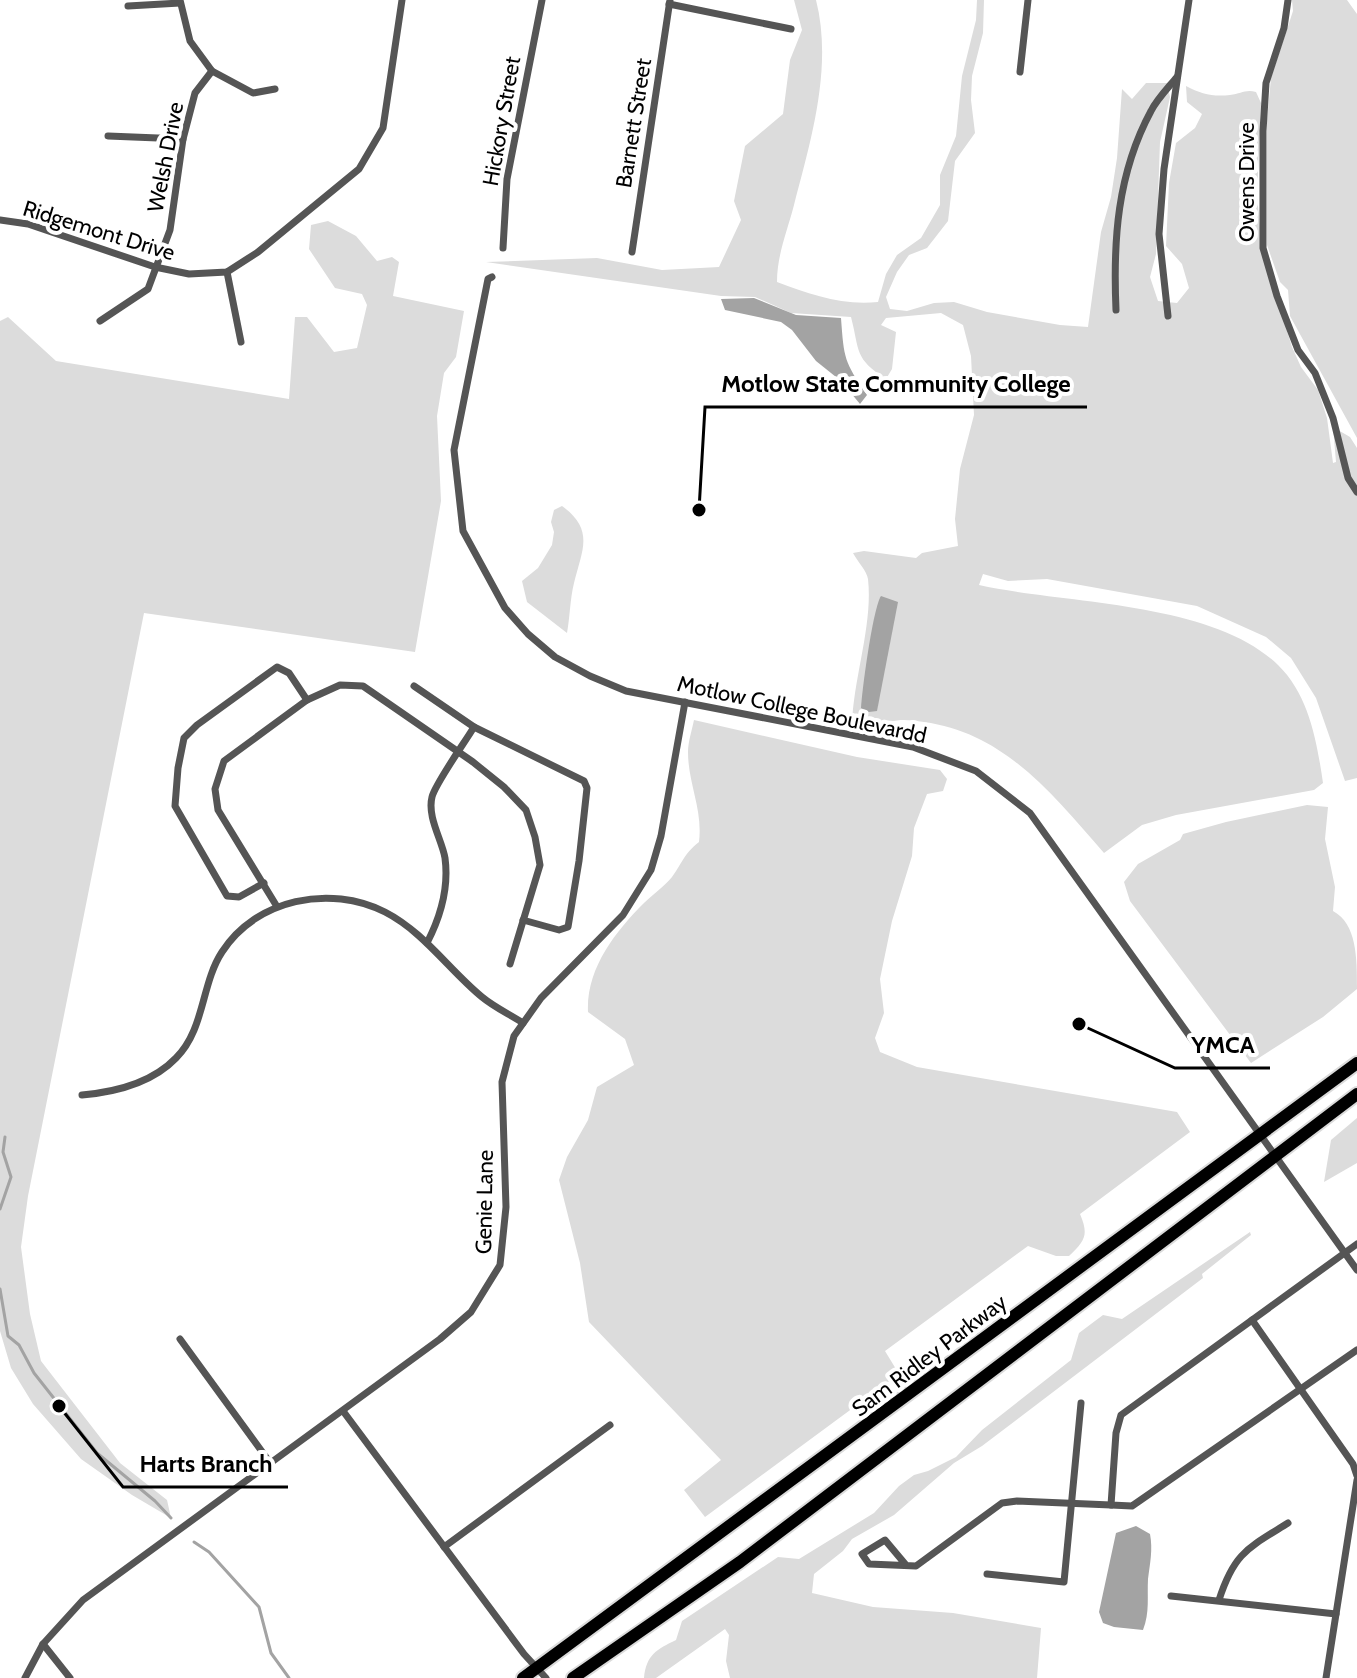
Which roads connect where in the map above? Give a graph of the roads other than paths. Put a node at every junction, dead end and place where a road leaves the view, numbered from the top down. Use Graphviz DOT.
graph roads {
  1 [pos="402,0"];
  2 [pos="542,0"];
  3 [pos="1028,0"];
  4 [pos="1189,0"];
  5 [pos="1288,0"];
  6 [pos="180,2"];
  7 [pos="670,2"];
  8 [pos="128,6"];
  9 [pos="791,29"];
  10 [pos="212,71"];
  11 [pos="1020,72"];
  12 [pos="1178,76"];
  13 [pos="275,89"];
  14 [pos="108,136"];
  15 [pos="183,139"];
  16 [pos="0,220"];
  17 [pos="503,248"];
  18 [pos="632,252"];
  19 [pos="155,267"];
  20 [pos="227,272"];
  21 [pos="492,277"];
  22 [pos="1116,310"];
  23 [pos="1168,316"];
  24 [pos="100,321"];
  25 [pos="241,342"];
  26 [pos="1357,492"];
  27 [pos="414,686"];
  28 [pos="307,700"];
  29 [pos="685,702"];
  30 [pos="474,727"];
  31 [pos="459,752"];
  32 [pos="264,883"];
  33 [pos="276,905"];
  34 [pos="523,920"];
  35 [pos="427,943"];
  36 [pos="510,964"];
  37 [pos="523,1023"];
  38 [pos="1357,1063"];
  39 [pos="1357,1094"];
  40 [pos="82,1095"];
  41 [pos="1261,1134"];
  42 [pos="1276,1155"];
  43 [pos="1357,1244"];
  44 [pos="1344,1253"];
  45 [pos="1357,1270"];
  46 [pos="1252,1320"];
  47 [pos="180,1339"];
  48 [pos="1357,1350"];
  49 [pos="1299,1390"];
  50 [pos="1081,1403"];
  51 [pos="343,1411"];
  52 [pos="610,1425"];
  53 [pos="271,1464"];
  54 [pos="1357,1478"];
  55 [pos="1074,1503"];
  56 [pos="1111,1505"];
  57 [pos="1288,1523"];
  58 [pos="444,1547"];
  59 [pos="906,1565"];
  60 [pos="987,1574"];
  61 [pos="1171,1596"];
  62 [pos="1219,1600"];
  63 [pos="1336,1614"];
  64 [pos="43,1644"];
  65 [pos="541,1673"];
  66 [pos="25,1678"];
  67 [pos="70,1678"];
  68 [pos="523,1678"];
  69 [pos="573,1678"];
  70 [pos="1326,1678"];
  1 -- 20 [label="street"];
  2 -- 17 [label="street, Hickory Street"];
  3 -- 11 [label="street"];
  4 -- 12 [label="street"];
  5 -- 26 [label="street, Owens Drive"];
  6 -- 8 [label="street"];
  6 -- 10 [label="street"];
  7 -- 9 [label="street"];
  7 -- 18 [label="street, Barnett Street"];
  10 -- 13 [label="street"];
  10 -- 15 [label="street, Welsh Drive"];
  12 -- 22 [label="street"];
  12 -- 23 [label="street"];
  14 -- 15 [label="street"];
  15 -- 19 [label="street, Welsh Drive"];
  16 -- 19 [label="street, Ridgemont Drive"];
  19 -- 20 [label="street, Ridgemont Drive"];
  19 -- 24 [label="street, Welsh Drive"];
  20 -- 25 [label="street"];
  21 -- 29 [label="street, Motlow College Boulevardd"];
  27 -- 30 [label="street"];
  28 -- 31 [label="street"];
  28 -- 32 [label="street"];
  28 -- 32 [label="street"];
  29 -- 37 [label="street, Genie Lane"];
  29 -- 41 [label="street, Motlow College Boulevardd"];
  30 -- 31 [label="street"];
  30 -- 34 [label="street"];
  31 -- 34 [label="street"];
  31 -- 35 [label="street"];
  32 -- 33 [label="street"];
  33 -- 35 [label="street"];
  33 -- 40 [label="street"];
  34 -- 36 [label="street"];
  35 -- 37 [label="street"];
  37 -- 51 [label="street, Genie Lane"];
  38 -- 41 [label="main road, Sam Ridley Parkway"];
  39 -- 42 [label="main road"];
  41 -- 42 [label="street, Motlow College Boulevardd"];
  41 -- 65 [label="main road, Sam Ridley Parkway"];
  42 -- 44 [label="street, Motlow College Boulevardd"];
  42 -- 69 [label="main road"];
  43 -- 44 [label="street"];
  44 -- 45 [label="street, Motlow College Boulevardd"];
  44 -- 46 [label="street"];
  46 -- 49 [label="street"];
  46 -- 56 [label="street"];
  47 -- 53 [label="street"];
  48 -- 49 [label="street"];
  49 -- 54 [label="street"];
  49 -- 56 [label="street"];
  50 -- 55 [label="street"];
  51 -- 53 [label="street, Genie Lane"];
  51 -- 58 [label="street"];
  52 -- 58 [label="street"];
  53 -- 64 [label="street, Genie Lane"];
  54 -- 63 [label="street"];
  55 -- 56 [label="street"];
  55 -- 59 [label="street"];
  55 -- 60 [label="street"];
  57 -- 62 [label="street"];
  58 -- 65 [label="street"];
  59 -- 59 [label="street"];
  61 -- 62 [label="street"];
  62 -- 63 [label="street"];
  63 -- 70 [label="street"];
  64 -- 66 [label="street, Genie Lane"];
  64 -- 67 [label="street"];
  65 -- 68 [label="main road, Sam Ridley Parkway"];
}
